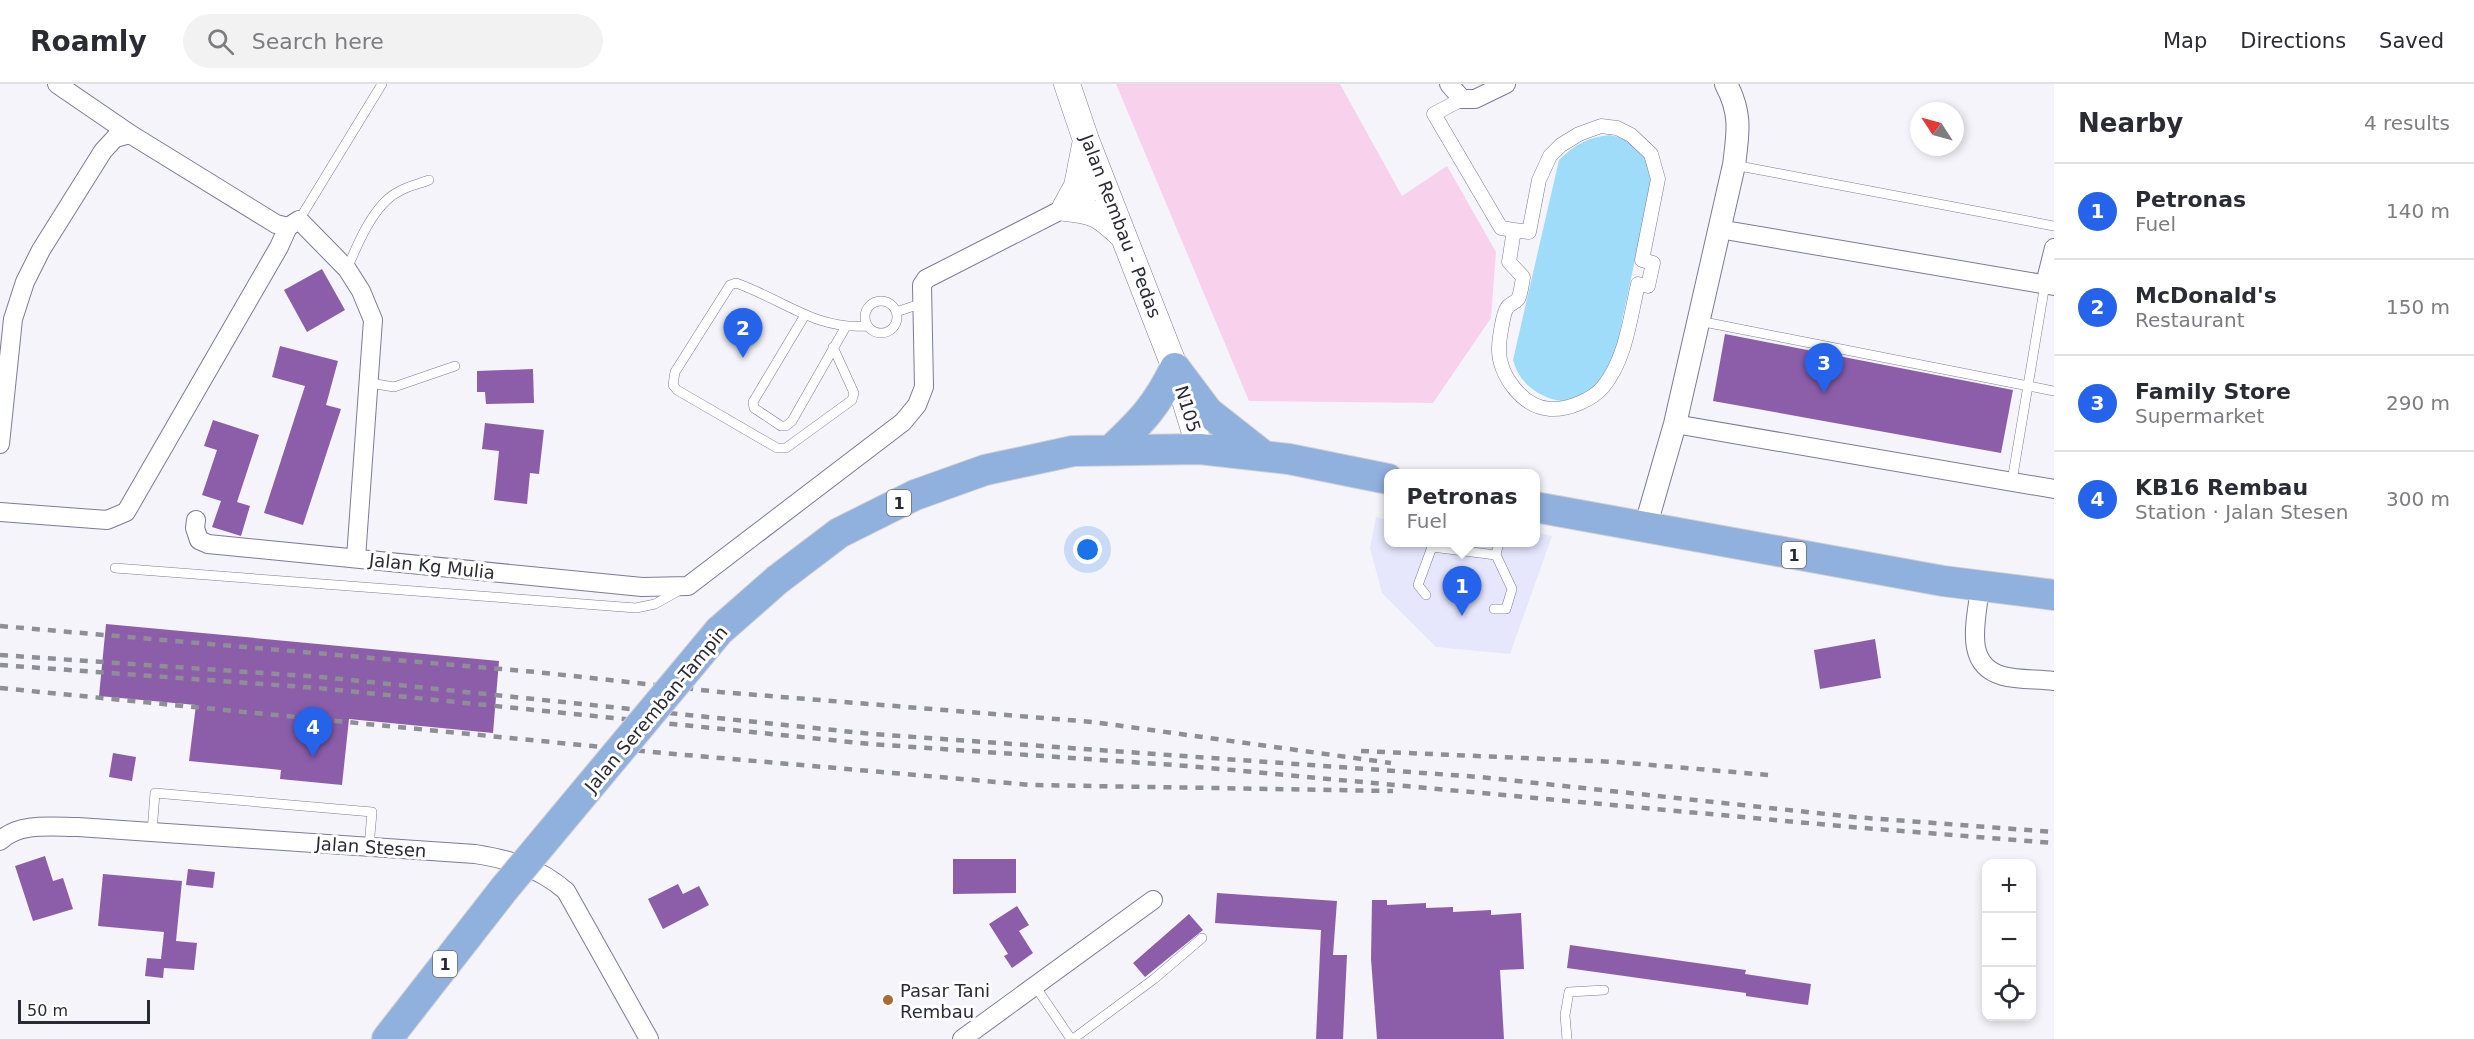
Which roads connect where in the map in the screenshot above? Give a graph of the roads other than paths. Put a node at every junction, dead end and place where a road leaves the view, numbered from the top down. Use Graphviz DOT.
graph roads {
  1 [pos="57,84"];
  2 [pos="382,84"];
  3 [pos="1067,84"];
  4 [pos="1449,84"];
  5 [pos="1506,84"];
  6 [pos="1726,84"];
  7 [pos="1462,99"];
  8 [pos="130,134"];
  9 [pos="1086,140"];
  10 [pos="1734,165"];
  11 [pos="429,180"];
  12 [pos="1104,184"];
  13 [pos="1065,208"];
  14 [pos="294,224"];
  15 [pos="2054,226"];
  16 [pos="1719,229"];
  17 [pos="1514,230"];
  18 [pos="1127,240"];
  19 [pos="2054,248"];
  20 [pos="347,269"];
  21 [pos="2050,285"];
  22 [pos="923,303"];
  23 [pos="896,312"];
  24 [pos="805,315"];
  25 [pos="1699,321"];
  26 [pos="866,326"];
  27 [pos="845,328"];
  28 [pos="833,347"];
  29 [pos="455,366"];
  30 [pos="1175,368"];
  31 [pos="370,383"];
  32 [pos="2028,386"];
  33 [pos="2054,391"];
  34 [pos="1675,424"];
  35 [pos="0,444"];
  36 [pos="1112,449"];
  37 [pos="1200,450"];
  38 [pos="1264,456"];
  39 [pos="1384,478"];
  40 [pos="2012,481"];
  41 [pos="2054,489"];
  42 [pos="1540,508"];
  43 [pos="0,512"];
  44 [pos="195,520"];
  45 [pos="1646,528"];
  46 [pos="1498,547"];
  47 [pos="1496,555"];
  48 [pos="356,558"];
  49 [pos="115,568"];
  50 [pos="688,586"];
  51 [pos="1980,587"];
  52 [pos="1426,595"];
  53 [pos="2054,595"];
  54 [pos="1494,609"];
  55 [pos="2054,681"];
  56 [pos="152,832"];
  57 [pos="0,840"];
  58 [pos="369,847"];
  59 [pos="1153,900"];
  60 [pos="1202,938"];
  61 [pos="1035,986"];
  62 [pos="1604,990"];
  63 [pos="387,1039"];
  64 [pos="649,1039"];
  65 [pos="962,1039"];
  66 [pos="1072,1039"];
  67 [pos="1567,1039"];
  1 -- 8 [label="street"];
  2 -- 14 [label="lane"];
  3 -- 9 [label="main road, Jalan Rembau - Pedas / N105"];
  4 -- 7 [label="street"];
  5 -- 7 [label="street"];
  6 -- 10 [label="street"];
  7 -- 17 [label="street"];
  8 -- 14 [label="street"];
  8 -- 35 [label="street"];
  9 -- 12 [label="main road, Jalan Rembau - Pedas / N105"];
  9 -- 13 [label="main road"];
  10 -- 15 [label="lane"];
  10 -- 16 [label="street"];
  11 -- 20 [label="lane"];
  12 -- 13 [label="street"];
  12 -- 18 [label="main road, Jalan Rembau - Pedas / N105"];
  13 -- 18 [label="main road"];
  13 -- 22 [label="street"];
  14 -- 20 [label="street"];
  14 -- 43 [label="street"];
  16 -- 21 [label="street"];
  16 -- 25 [label="street"];
  17 -- 17 [label="street"];
  18 -- 30 [label="main road, Jalan Rembau - Pedas / N105"];
  19 -- 21 [label="street"];
  20 -- 31 [label="street"];
  21 -- 32 [label="lane"];
  22 -- 23 [label="lane"];
  22 -- 50 [label="street"];
  23 -- 26 [label="lane"];
  23 -- 26 [label="lane"];
  24 -- 27 [label="lane"];
  24 -- 28 [label="lane"];
  24 -- 28 [label="lane"];
  25 -- 32 [label="lane"];
  25 -- 34 [label="street"];
  26 -- 27 [label="lane"];
  27 -- 28 [label="lane"];
  29 -- 31 [label="lane"];
  30 -- 36 [label="highway"];
  30 -- 37 [label="main road, N105 / N105"];
  30 -- 38 [label="highway"];
  31 -- 48 [label="street"];
  32 -- 33 [label="lane"];
  32 -- 40 [label="lane"];
  34 -- 40 [label="street"];
  34 -- 45 [label="street"];
  36 -- 37 [label="highway, Jalan Seremban-Tampin / 1"];
  36 -- 63 [label="highway, Jalan Seremban-Tampin / 1, bridge"];
  37 -- 38 [label="highway, Jalan Seremban-Tampin / 1"];
  38 -- 39 [label="highway, Jalan Seremban-Tampin / 1"];
  40 -- 41 [label="street"];
  42 -- 45 [label="highway, 1"];
  44 -- 48 [label="street, Jalan Kg Mulia"];
  45 -- 51 [label="highway, 1"];
  46 -- 47 [label="lane"];
  47 -- 52 [label="lane"];
  47 -- 54 [label="lane"];
  48 -- 50 [label="street, Jalan Kg Mulia"];
  49 -- 50 [label="lane"];
  51 -- 53 [label="highway, 1"];
  51 -- 55 [label="street"];
  56 -- 57 [label="street, Jalan Stesen"];
  56 -- 58 [label="street, Jalan Stesen"];
  56 -- 58 [label="lane"];
  58 -- 64 [label="street, Jalan Stesen"];
  59 -- 61 [label="street"];
  60 -- 66 [label="lane"];
  61 -- 65 [label="street"];
  61 -- 66 [label="lane"];
  62 -- 67 [label="lane"];
}
